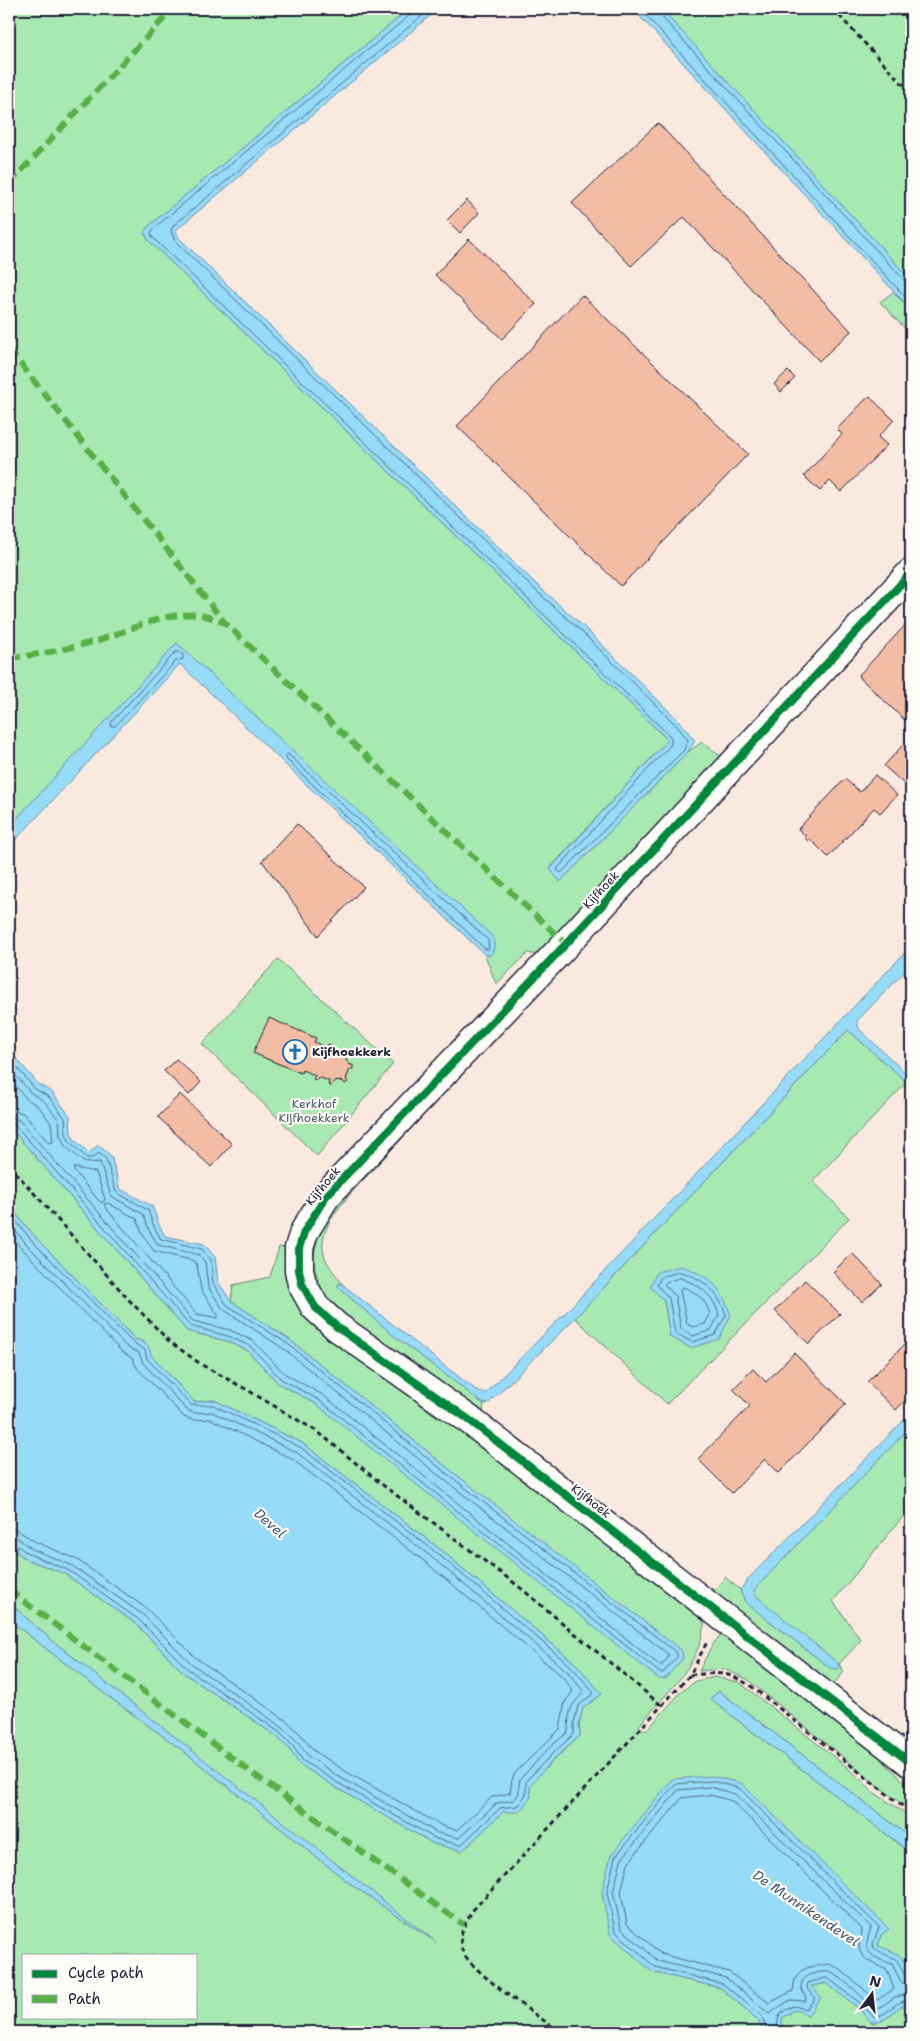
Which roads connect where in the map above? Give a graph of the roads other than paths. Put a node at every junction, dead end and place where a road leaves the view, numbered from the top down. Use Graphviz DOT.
graph roads {
  1 [pos="911,573"];
  2 [pos="911,1763"];
  1 -- 2 [label="street, Kijfhoek"];
}
